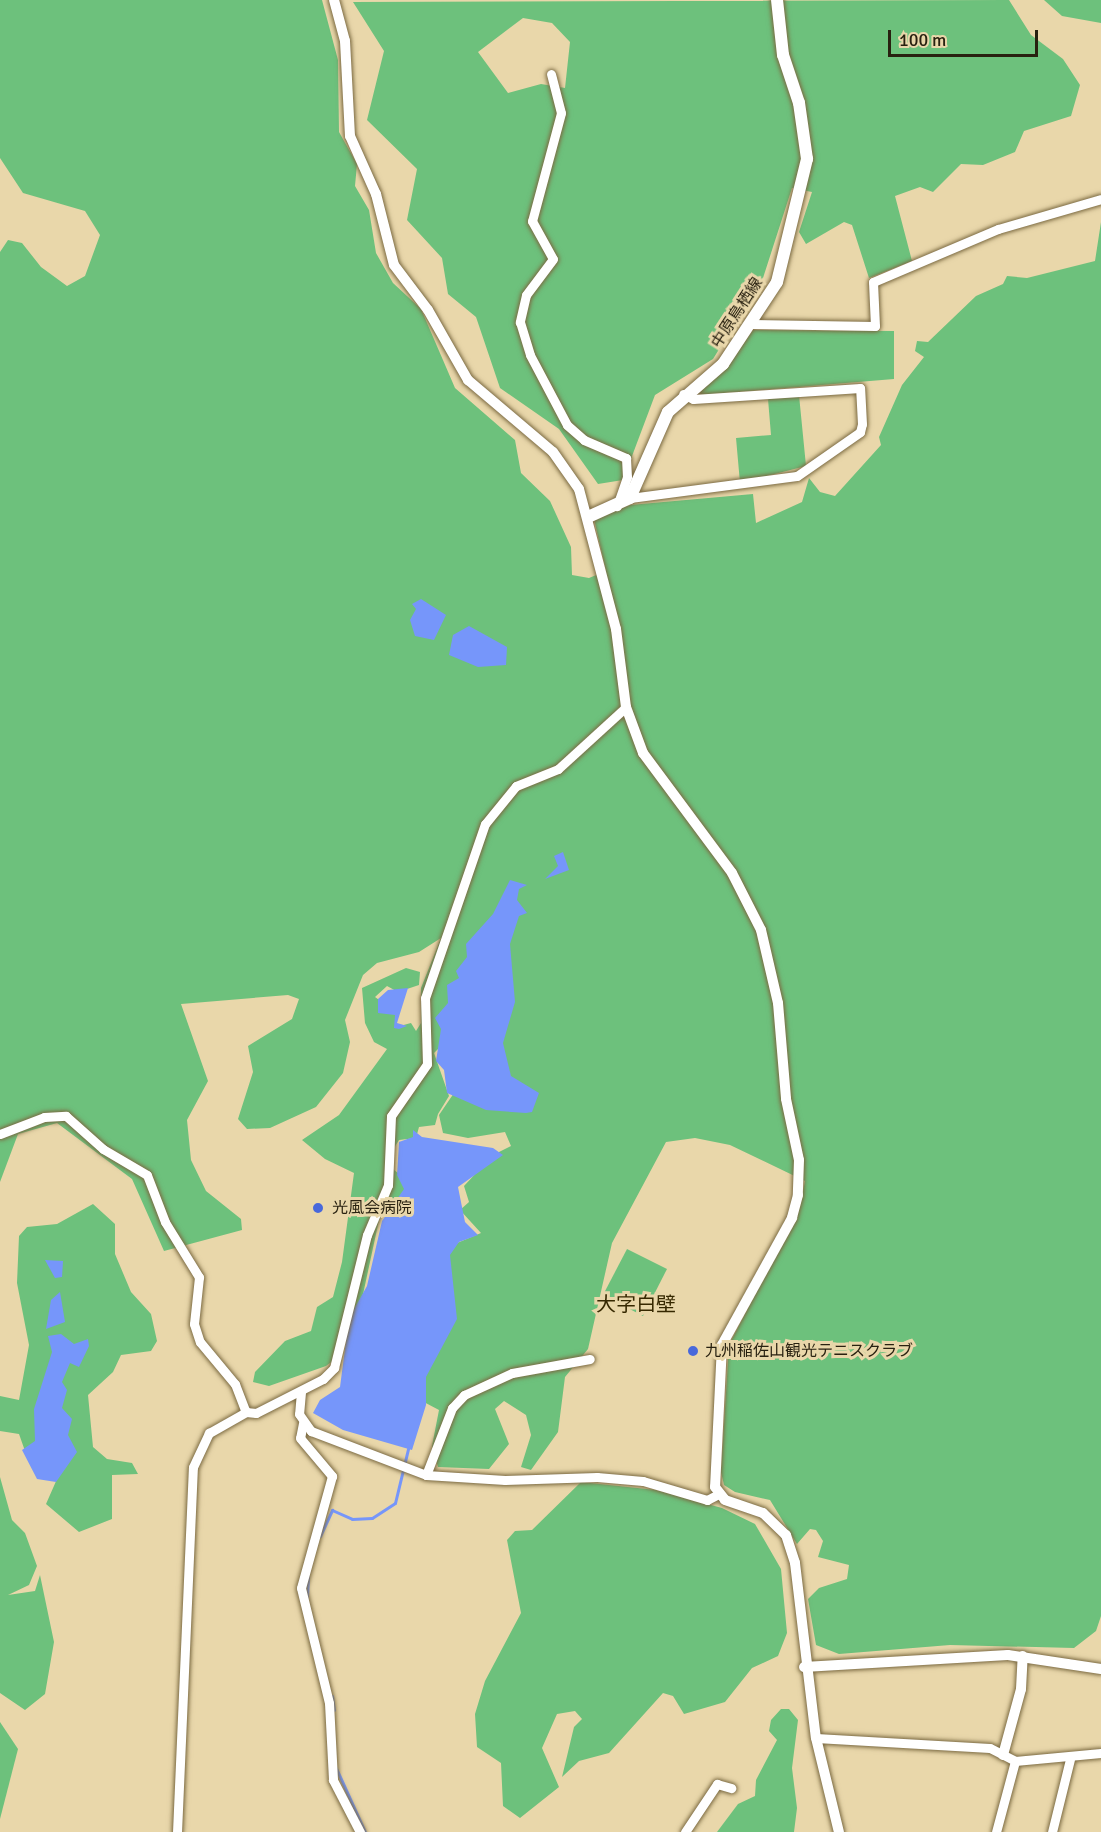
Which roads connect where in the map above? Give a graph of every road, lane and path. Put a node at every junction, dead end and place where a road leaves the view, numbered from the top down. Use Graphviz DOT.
graph roads {
  1 [pos="334,0"];
  2 [pos="777,0"];
  3 [pos="551,74"];
  4 [pos="1101,199"];
  5 [pos="752,324"];
  6 [pos="683,394"];
  7 [pos="630,498"];
  8 [pos="617,506"];
  9 [pos="588,517"];
  10 [pos="627,707"];
  11 [pos="0,1134"];
  12 [pos="590,1359"];
  13 [pos="301,1392"];
  14 [pos="246,1412"];
  15 [pos="303,1424"];
  16 [pos="426,1475"];
  17 [pos="718,1494"];
  18 [pos="1023,1656"];
  19 [pos="804,1667"];
  20 [pos="1101,1669"];
  21 [pos="816,1738"];
  22 [pos="1101,1753"];
  23 [pos="1003,1755"];
  24 [pos="1070,1759"];
  25 [pos="1015,1761"];
  26 [pos="731,1788"];
  27 [pos="999,1831"];
  28 [pos="177,1832"];
  29 [pos="360,1832"];
  30 [pos="686,1832"];
  31 [pos="839,1832"];
  32 [pos="1052,1832"];
  1 -- 9 [label="street"];
  2 -- 5 [label="main road, 中原鳥栖線"];
  3 -- 8 [label="street"];
  4 -- 5 [label="street"];
  5 -- 6 [label="main road, 中原鳥栖線"];
  6 -- 7 [label="main road, 中原鳥栖線"];
  6 -- 7 [label="street"];
  7 -- 8 [label="main road"];
  8 -- 9 [label="main road"];
  9 -- 10 [label="street"];
  10 -- 13 [label="street"];
  10 -- 17 [label="street"];
  11 -- 14 [label="street"];
  12 -- 16 [label="street"];
  13 -- 14 [label="street"];
  13 -- 15 [label="street"];
  14 -- 28 [label="street"];
  15 -- 16 [label="street"];
  15 -- 29 [label="street"];
  16 -- 17 [label="street"];
  17 -- 19 [label="street"];
  18 -- 19 [label="street"];
  18 -- 20 [label="street"];
  18 -- 23 [label="street"];
  19 -- 21 [label="street"];
  21 -- 23 [label="street"];
  21 -- 31 [label="street"];
  22 -- 24 [label="street"];
  23 -- 25 [label="street"];
  24 -- 25 [label="street"];
  24 -- 32 [label="street"];
  25 -- 27 [label="street"];
  26 -- 30 [label="street"];
}
